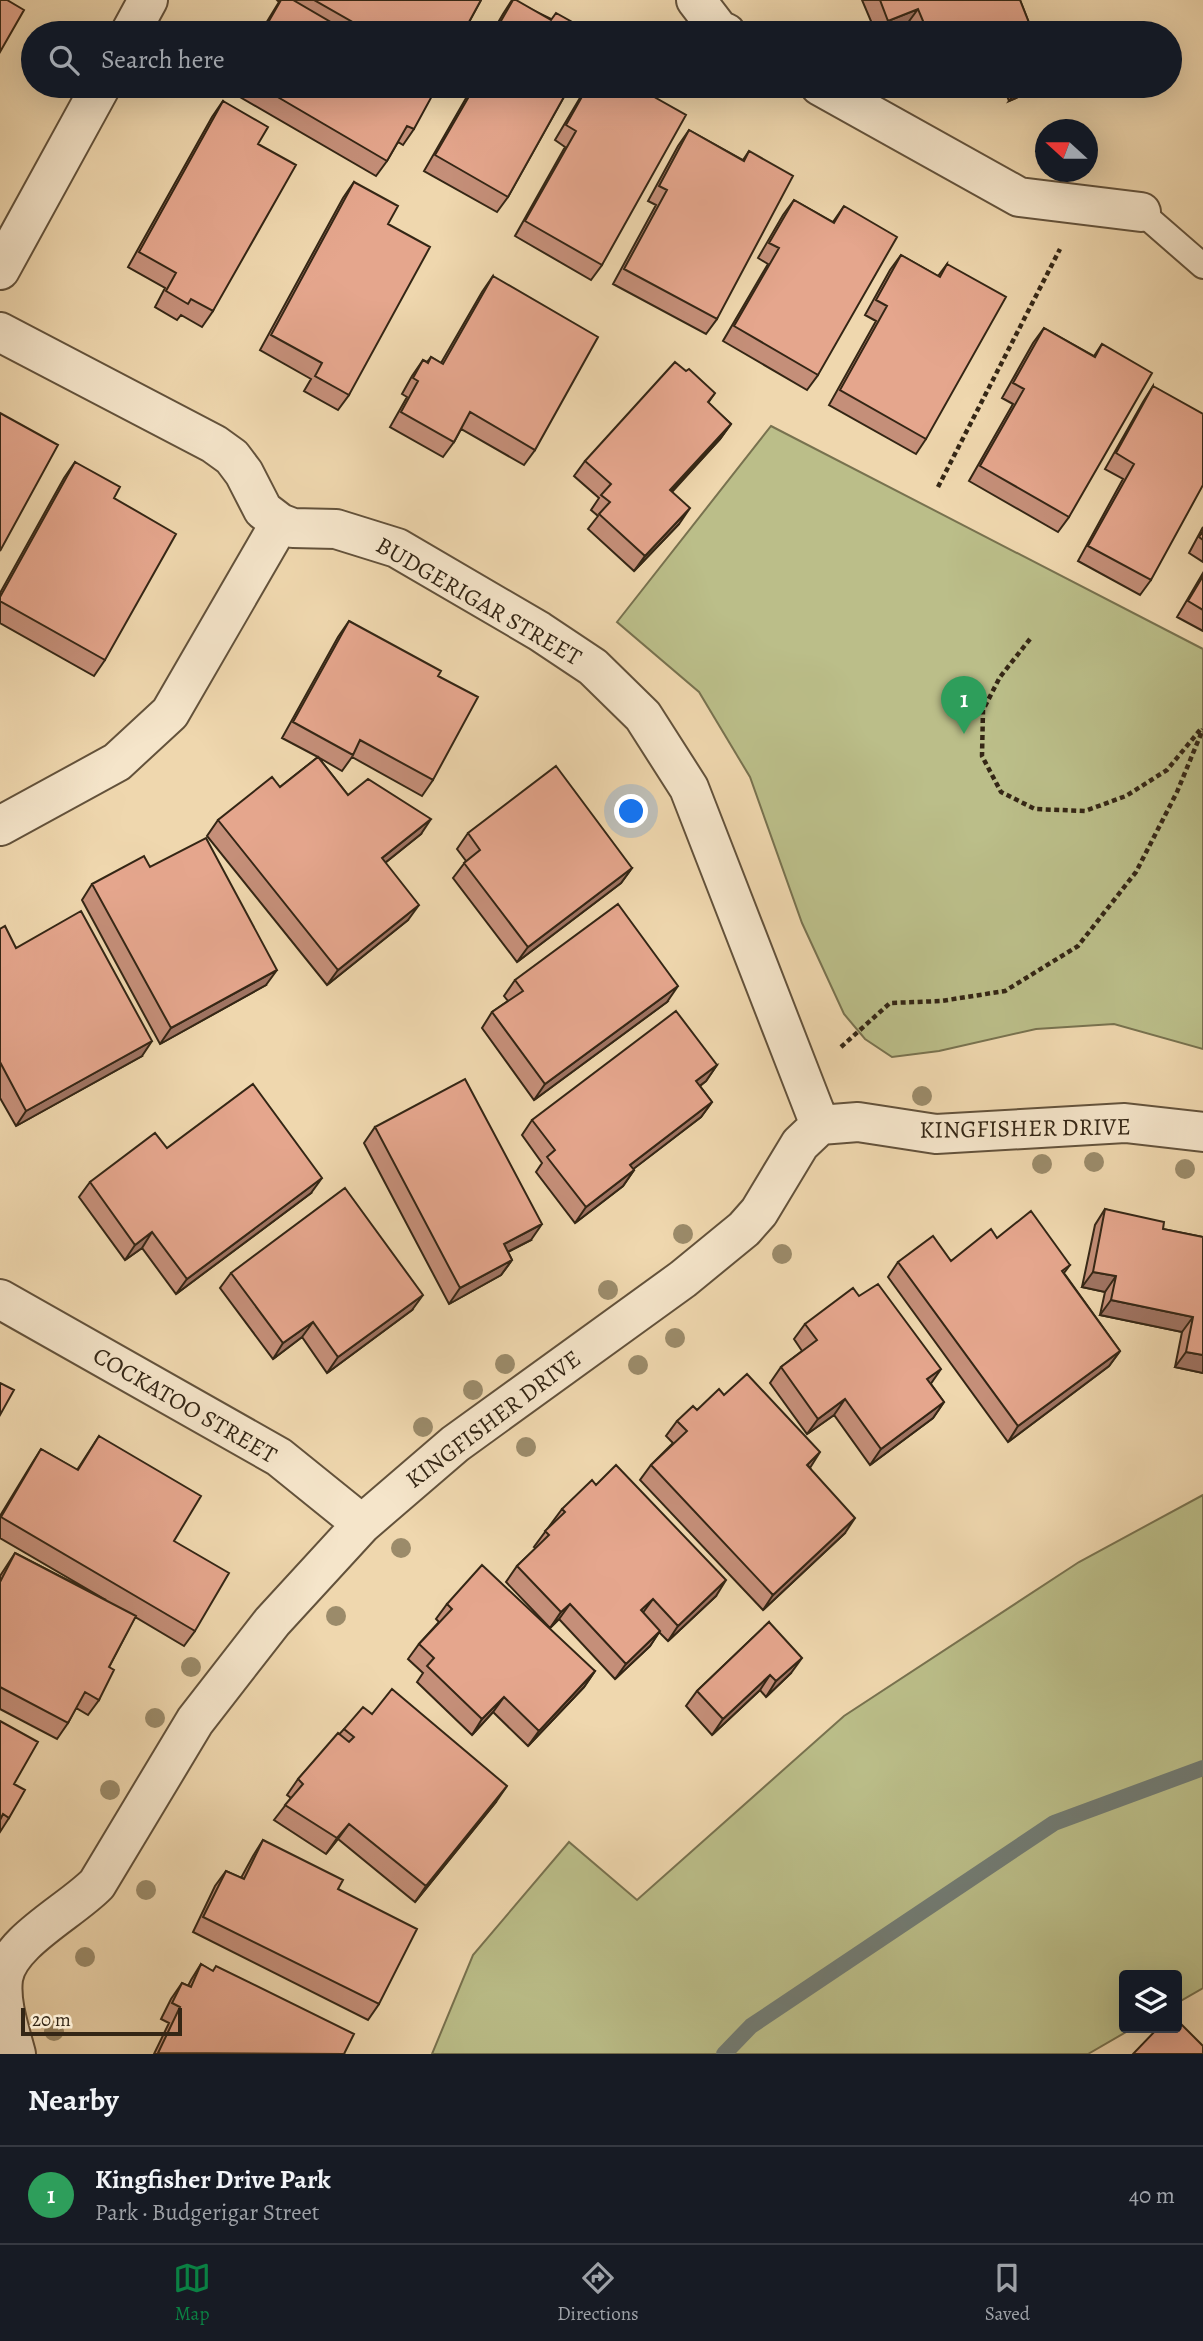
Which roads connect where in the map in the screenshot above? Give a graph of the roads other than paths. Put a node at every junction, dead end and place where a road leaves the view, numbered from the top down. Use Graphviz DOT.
graph roads {
  1 [pos="148,0"];
  2 [pos="696,0"];
  3 [pos="137,21"];
  4 [pos="712,21"];
  5 [pos="94,98"];
  6 [pos="842,98"];
  7 [pos="1141,212"];
  8 [pos="1203,266"];
  9 [pos="0,270"];
  10 [pos="0,332"];
  11 [pos="280,523"];
  12 [pos="0,826"];
  13 [pos="820,1125"];
  14 [pos="1203,1132"];
  15 [pos="0,1299"];
  16 [pos="362,1524"];
  17 [pos="2,1970"];
  18 [pos="16,2054"];
  1 -- 3 [label="street"];
  2 -- 4 [label="street"];
  5 -- 9 [label="street"];
  6 -- 7 [label="street"];
  7 -- 8 [label="lane"];
  10 -- 11 [label="street"];
  11 -- 12 [label="street"];
  11 -- 13 [label="street, BUDGERIGAR STREET"];
  13 -- 14 [label="street, KINGFISHER DRIVE"];
  13 -- 16 [label="street, KINGFISHER DRIVE"];
  15 -- 16 [label="street, COCKATOO STREET"];
  16 -- 17 [label="street, KINGFISHER DRIVE"];
  17 -- 18 [label="street, KINGFISHER DRIVE"];
}
